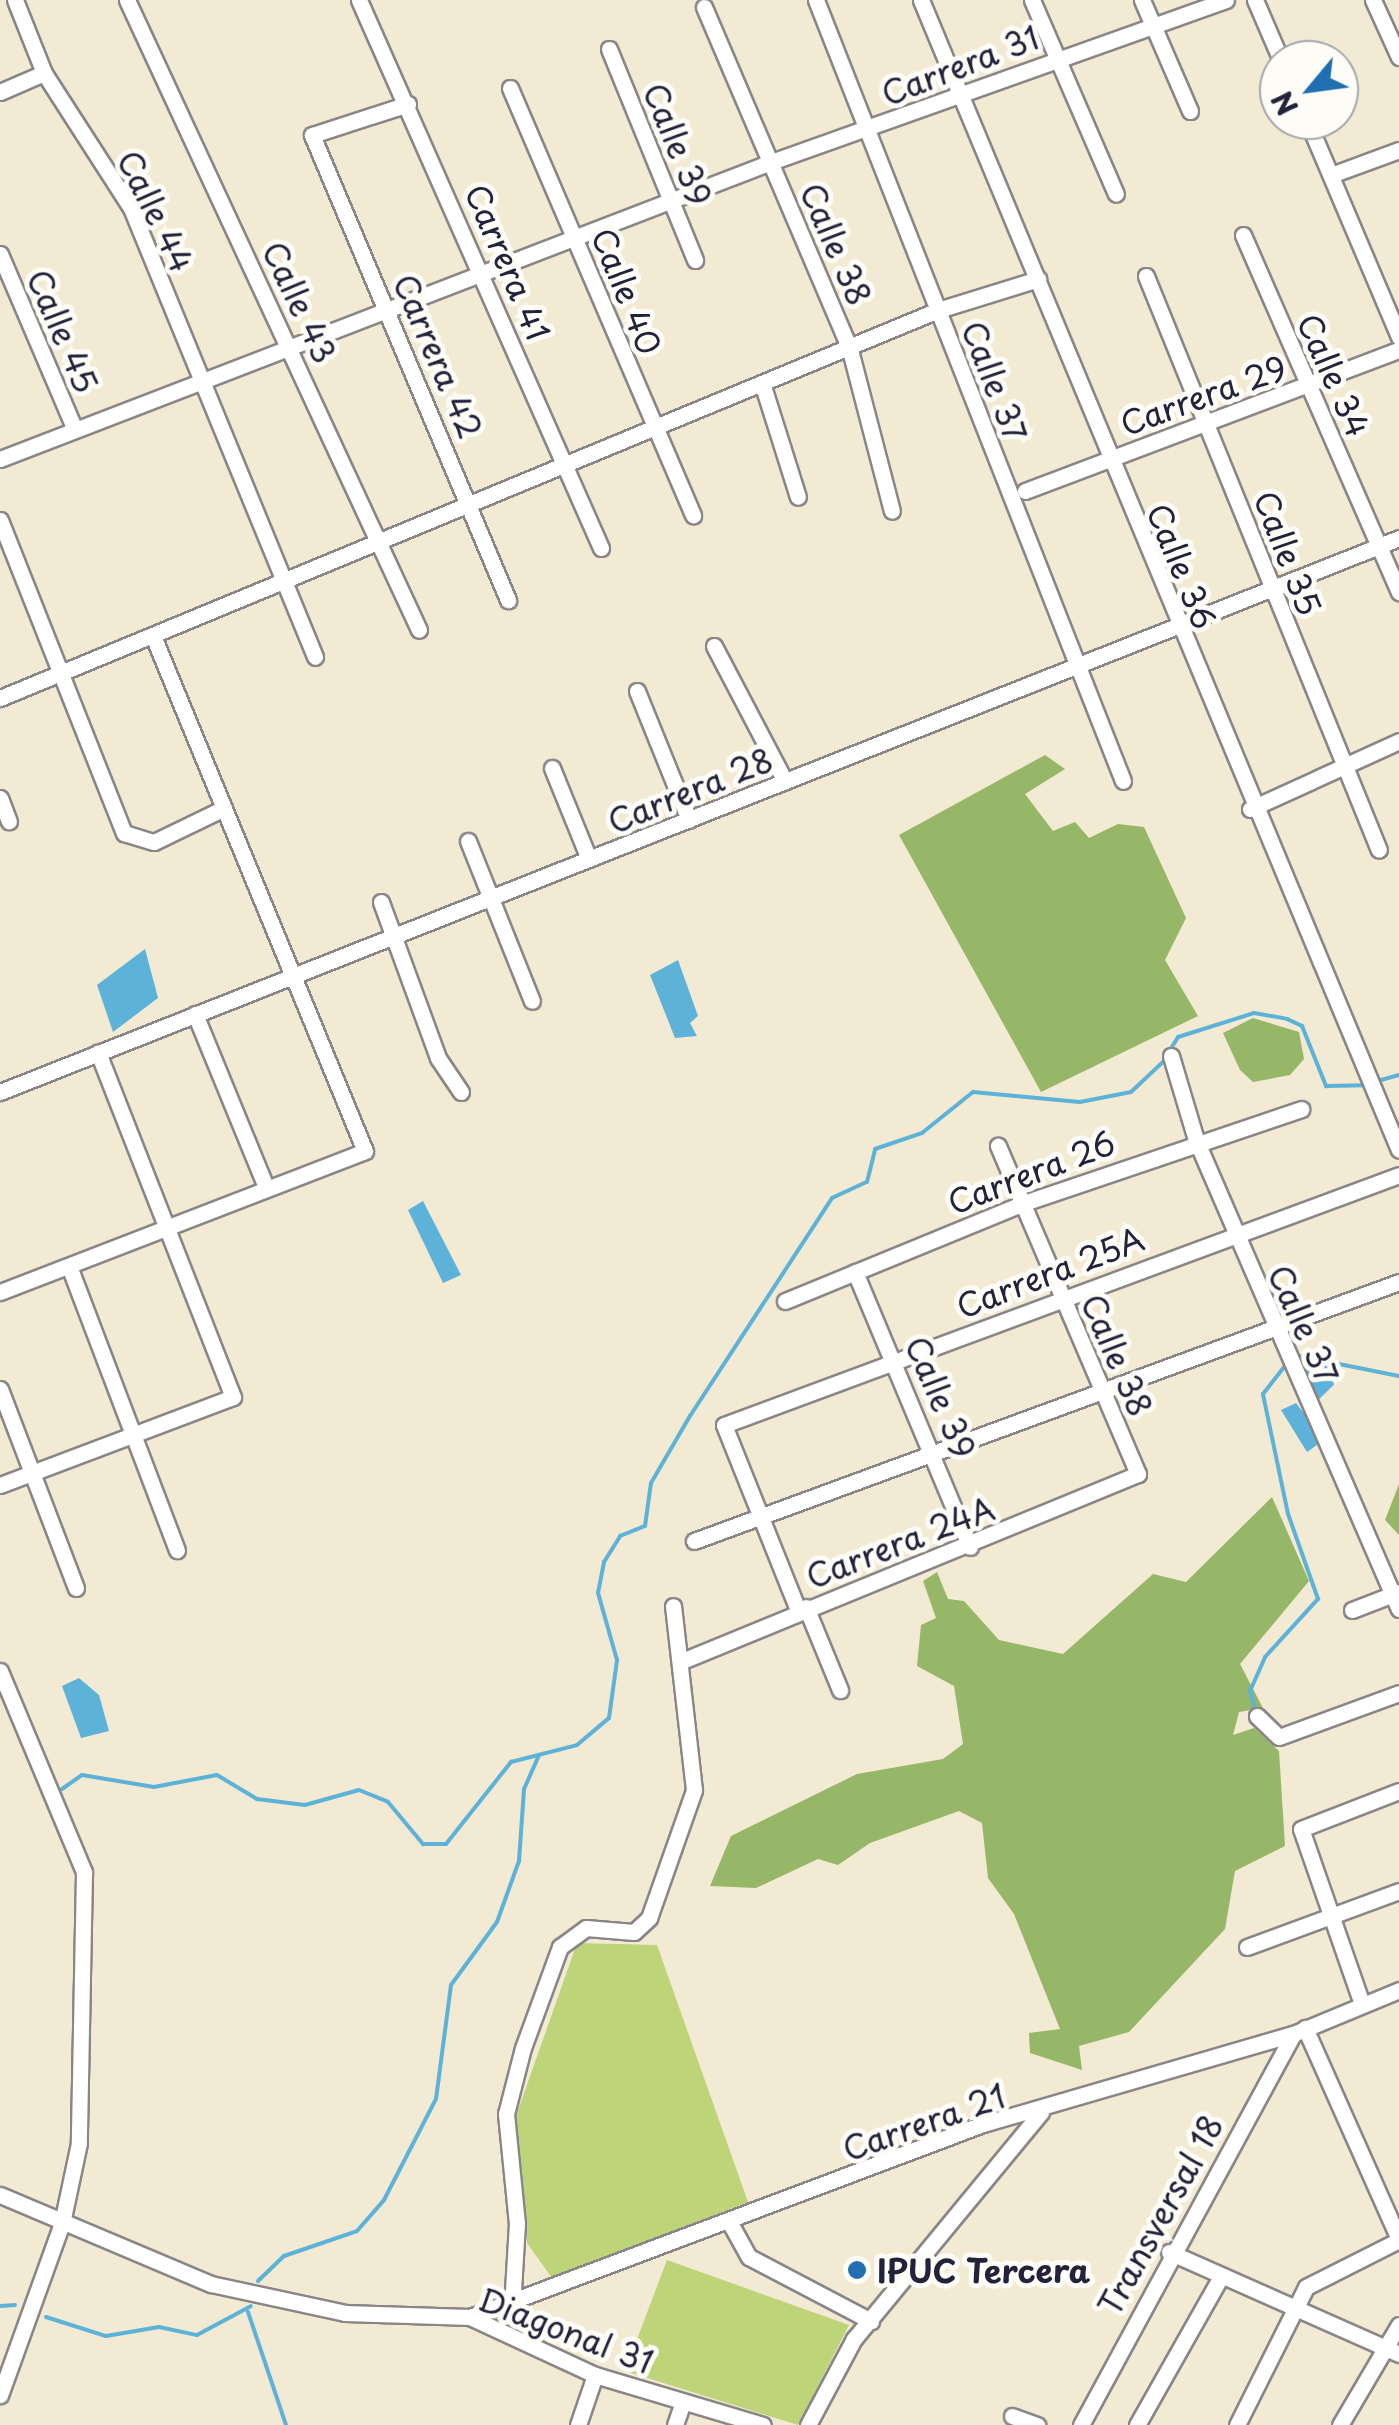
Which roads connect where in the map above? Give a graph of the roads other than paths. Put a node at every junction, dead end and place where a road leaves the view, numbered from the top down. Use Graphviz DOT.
graph roads {
  1 [pos="15,0"];
  2 [pos="127,0"];
  3 [pos="359,0"];
  4 [pos="816,0"];
  5 [pos="922,0"];
  6 [pos="1032,0"];
  7 [pos="1142,0"];
  8 [pos="1226,0"];
  9 [pos="1255,0"];
  10 [pos="1373,0"];
  11 [pos="704,7"];
  12 [pos="1153,24"];
  13 [pos="1272,40"];
  14 [pos="609,49"];
  15 [pos="1399,57"];
  16 [pos="1056,58"];
  17 [pos="44,73"];
  18 [pos="510,88"];
  19 [pos="0,92"];
  20 [pos="966,94"];
  21 [pos="408,104"];
  22 [pos="1190,111"];
  23 [pos="868,130"];
  24 [pos="1317,140"];
  25 [pos="1399,150"];
  26 [pos="771,162"];
  27 [pos="1331,174"];
  28 [pos="1116,194"];
  29 [pos="672,200"];
  30 [pos="1243,235"];
  31 [pos="576,238"];
  32 [pos="0,254"];
  33 [pos="695,260"];
  34 [pos="486,272"];
  35 [pos="1146,276"];
  36 [pos="1038,278"];
  37 [pos="389,309"];
  38 [pos="938,310"];
  39 [pos="1399,337"];
  40 [pos="292,346"];
  41 [pos="850,350"];
  42 [pos="1399,350"];
  43 [pos="202,381"];
  44 [pos="763,386"];
  45 [pos="1308,386"];
  46 [pos="1209,422"];
  47 [pos="75,430"];
  48 [pos="654,430"];
  49 [pos="1109,458"];
  50 [pos="0,459"];
  51 [pos="562,468"];
  52 [pos="1025,491"];
  53 [pos="798,497"];
  54 [pos="470,506"];
  55 [pos="892,511"];
  56 [pos="692,516"];
  57 [pos="0,520"];
  58 [pos="1399,538"];
  59 [pos="380,542"];
  60 [pos="1380,545"];
  61 [pos="602,548"];
  62 [pos="287,581"];
  63 [pos="1272,589"];
  64 [pos="1399,592"];
  65 [pos="508,600"];
  66 [pos="1177,626"];
  67 [pos="419,630"];
  68 [pos="153,636"];
  69 [pos="714,646"];
  70 [pos="314,658"];
  71 [pos="1079,666"];
  72 [pos="60,674"];
  73 [pos="637,691"];
  74 [pos="0,698"];
  75 [pos="1399,740"];
  76 [pos="552,768"];
  77 [pos="1341,768"];
  78 [pos="1123,781"];
  79 [pos="785,782"];
  80 [pos="0,798"];
  81 [pos="224,808"];
  82 [pos="1250,809"];
  83 [pos="689,820"];
  84 [pos="9,821"];
  85 [pos="468,841"];
  86 [pos="1379,850"];
  87 [pos="589,859"];
  88 [pos="490,898"];
  89 [pos="382,902"];
  90 [pos="391,937"];
  91 [pos="293,976"];
  92 [pos="532,1001"];
  93 [pos="196,1014"];
  94 [pos="98,1053"];
  95 [pos="1171,1056"];
  96 [pos="0,1092"];
  97 [pos="461,1092"];
  98 [pos="1302,1109"];
  99 [pos="1196,1140"];
  100 [pos="998,1146"];
  101 [pos="1399,1150"];
  102 [pos="1399,1175"];
  103 [pos="264,1185"];
  104 [pos="1021,1204"];
  105 [pos="168,1229"];
  106 [pos="1235,1233"];
  107 [pos="68,1266"];
  108 [pos="855,1272"];
  109 [pos="1399,1282"];
  110 [pos="0,1292"];
  111 [pos="1062,1295"];
  112 [pos="786,1301"];
  113 [pos="1274,1328"];
  114 [pos="896,1361"];
  115 [pos="1101,1388"];
  116 [pos="0,1389"];
  117 [pos="132,1434"];
  118 [pos="935,1450"];
  119 [pos="31,1474"];
  120 [pos="1138,1474"];
  121 [pos="0,1485"];
  122 [pos="762,1519"];
  123 [pos="694,1542"];
  124 [pos="970,1546"];
  125 [pos="177,1550"];
  126 [pos="76,1588"];
  127 [pos="1397,1598"];
  128 [pos="673,1606"];
  129 [pos="802,1609"];
  130 [pos="1352,1610"];
  131 [pos="682,1662"];
  132 [pos="0,1672"];
  133 [pos="840,1690"];
  134 [pos="1399,1693"];
  135 [pos="1257,1716"];
  136 [pos="1399,1791"];
  137 [pos="1399,1890"];
  138 [pos="1326,1917"];
  139 [pos="1248,1946"];
  140 [pos="1399,1990"];
  141 [pos="1362,2004"];
  142 [pos="1299,2031"];
  143 [pos="1041,2112"];
  144 [pos="0,2195"];
  145 [pos="730,2222"];
  146 [pos="62,2224"];
  147 [pos="1399,2239"];
  148 [pos="1169,2252"];
  149 [pos="1220,2278"];
  150 [pos="512,2307"];
  151 [pos="1295,2314"];
  152 [pos="470,2317"];
  153 [pos="870,2321"];
  154 [pos="1399,2325"];
  155 [pos="1392,2351"];
  156 [pos="594,2375"];
  157 [pos="0,2395"];
  158 [pos="683,2402"];
  159 [pos="1012,2416"];
  160 [pos="578,2425"];
  161 [pos="675,2425"];
  162 [pos="763,2425"];
  163 [pos="808,2425"];
  164 [pos="1036,2425"];
  165 [pos="1080,2425"];
  166 [pos="1137,2425"];
  167 [pos="1237,2425"];
  168 [pos="1340,2425"];
  1 -- 17 [label="street, Calle 44"];
  2 -- 40 [label="street, Calle 43"];
  3 -- 21 [label="street, Carrera 41"];
  4 -- 23 [label="street, Calle 37"];
  5 -- 20 [label="street, Calle 36"];
  6 -- 16 [label="street"];
  7 -- 12 [label="street"];
  8 -- 12 [label="street, Carrera 31"];
  9 -- 13 [label="street"];
  10 -- 15 [label="street"];
  11 -- 26 [label="street, Calle 38"];
  12 -- 16 [label="street, Carrera 31"];
  12 -- 22 [label="street"];
  14 -- 29 [label="street, Calle 39"];
  16 -- 20 [label="street, Carrera 31"];
  16 -- 28 [label="street"];
  17 -- 19 [label="street"];
  17 -- 43 [label="street, Calle 44"];
  18 -- 31 [label="street, Calle 40"];
  20 -- 23 [label="street, Carrera 31"];
  20 -- 36 [label="street, Calle 36"];
  21 -- 34 [label="street, Carrera 41"];
  21 -- 37 [label="street, Carrera 42"];
  23 -- 26 [label="street, Carrera 31"];
  23 -- 38 [label="street, Calle 37"];
  24 -- 27 [label="street"];
  25 -- 27 [label="street"];
  26 -- 29 [label="street, Carrera 31"];
  26 -- 41 [label="street, Calle 38"];
  27 -- 39 [label="street"];
  29 -- 31 [label="street, Carrera 31"];
  29 -- 33 [label="street, Calle 39"];
  30 -- 45 [label="street, Calle 34"];
  31 -- 34 [label="street, Carrera 31"];
  31 -- 48 [label="street, Calle 40"];
  32 -- 47 [label="street, Calle 45"];
  34 -- 37 [label="street, Carrera 31"];
  34 -- 51 [label="street, Carrera 41"];
  35 -- 46 [label="street, Calle 35"];
  36 -- 38 [label="street"];
  36 -- 49 [label="street, Calle 36"];
  37 -- 40 [label="street, Carrera 31"];
  37 -- 54 [label="street, Carrera 42"];
  38 -- 41 [label="street"];
  38 -- 71 [label="street, Calle 37"];
  40 -- 43 [label="street, Carrera 31"];
  40 -- 59 [label="street, Calle 43"];
  41 -- 44 [label="street"];
  41 -- 55 [label="street, Calle 38"];
  42 -- 45 [label="street, Carrera 29"];
  43 -- 47 [label="street, Carrera 31"];
  43 -- 62 [label="street, Calle 44"];
  44 -- 48 [label="street"];
  44 -- 53 [label="street"];
  45 -- 46 [label="street, Carrera 29"];
  45 -- 60 [label="street, Calle 34"];
  46 -- 49 [label="street, Carrera 29"];
  46 -- 63 [label="street, Calle 35"];
  47 -- 50 [label="street, Carrera 31"];
  48 -- 51 [label="street"];
  48 -- 56 [label="street, Calle 40"];
  49 -- 52 [label="street, Carrera 29"];
  49 -- 66 [label="street, Calle 36"];
  51 -- 54 [label="street"];
  51 -- 61 [label="street, Carrera 41"];
  54 -- 59 [label="street"];
  54 -- 65 [label="street, Carrera 42"];
  57 -- 72 [label="street"];
  58 -- 60 [label="street, Carrera 28"];
  59 -- 62 [label="street"];
  59 -- 67 [label="street, Calle 43"];
  60 -- 63 [label="street, Carrera 28"];
  60 -- 64 [label="street, Calle 34"];
  62 -- 68 [label="street"];
  62 -- 70 [label="street, Calle 44"];
  63 -- 66 [label="street, Carrera 28"];
  63 -- 77 [label="street, Calle 35"];
  66 -- 71 [label="street, Carrera 28"];
  66 -- 82 [label="street, Calle 36"];
  68 -- 72 [label="street"];
  68 -- 81 [label="street"];
  69 -- 79 [label="street"];
  71 -- 78 [label="street, Calle 37"];
  71 -- 79 [label="street, Carrera 28"];
  72 -- 74 [label="street"];
  72 -- 81 [label="street"];
  73 -- 83 [label="street"];
  75 -- 77 [label="street"];
  76 -- 87 [label="street"];
  77 -- 82 [label="street"];
  77 -- 86 [label="street, Calle 35"];
  79 -- 83 [label="street, Carrera 28"];
  80 -- 84 [label="street"];
  81 -- 91 [label="street"];
  82 -- 101 [label="street, Calle 36"];
  83 -- 87 [label="street, Carrera 28"];
  85 -- 88 [label="street"];
  87 -- 88 [label="street, Carrera 28"];
  88 -- 90 [label="street, Carrera 28"];
  88 -- 92 [label="street"];
  89 -- 90 [label="street"];
  90 -- 91 [label="street, Carrera 28"];
  90 -- 97 [label="street"];
  91 -- 93 [label="street, Carrera 28"];
  91 -- 103 [label="street"];
  93 -- 94 [label="street, Carrera 28"];
  93 -- 103 [label="street"];
  94 -- 96 [label="street, Carrera 28"];
  94 -- 105 [label="street"];
  95 -- 99 [label="street, Calle 37"];
  98 -- 99 [label="street, Carrera 26"];
  99 -- 104 [label="street, Carrera 26"];
  99 -- 106 [label="street, Calle 37"];
  100 -- 104 [label="street, Calle 38"];
  102 -- 106 [label="street, Carrera 25A"];
  103 -- 105 [label="street"];
  104 -- 108 [label="street, Carrera 26"];
  104 -- 111 [label="street, Calle 38"];
  105 -- 107 [label="street"];
  105 -- 117 [label="street"];
  106 -- 111 [label="street, Carrera 25A"];
  106 -- 113 [label="street, Calle 37"];
  107 -- 110 [label="street"];
  107 -- 117 [label="street"];
  108 -- 112 [label="street, Carrera 26"];
  108 -- 114 [label="street, Calle 39"];
  109 -- 113 [label="street"];
  111 -- 114 [label="street, Carrera 25A"];
  111 -- 115 [label="street, Calle 38"];
  113 -- 115 [label="street"];
  113 -- 127 [label="street, Calle 37"];
  114 -- 118 [label="street, Calle 39"];
  114 -- 122 [label="street, Carrera 25A"];
  115 -- 118 [label="street"];
  115 -- 120 [label="street, Calle 38"];
  116 -- 119 [label="street"];
  117 -- 119 [label="street"];
  117 -- 125 [label="street"];
  118 -- 122 [label="street"];
  118 -- 124 [label="street, Calle 39"];
  119 -- 121 [label="street"];
  119 -- 126 [label="street"];
  120 -- 124 [label="street, Carrera 24A"];
  122 -- 123 [label="street"];
  122 -- 129 [label="street"];
  124 -- 129 [label="street, Carrera 24A"];
  127 -- 130 [label="street"];
  128 -- 131 [label="street"];
  129 -- 131 [label="street, Carrera 24A"];
  129 -- 133 [label="street"];
  131 -- 150 [label="street"];
  132 -- 146 [label="street"];
  134 -- 135 [label="street"];
  136 -- 138 [label="street"];
  137 -- 138 [label="street"];
  138 -- 139 [label="street"];
  138 -- 141 [label="street"];
  140 -- 141 [label="street, Carrera 21"];
  141 -- 142 [label="street, Carrera 21"];
  142 -- 143 [label="street, Carrera 21"];
  142 -- 147 [label="street"];
  142 -- 148 [label="street, Transversal 18"];
  143 -- 145 [label="street, Carrera 21"];
  143 -- 153 [label="street"];
  144 -- 146 [label="street, Diagonal 31"];
  145 -- 150 [label="street, Carrera 21"];
  145 -- 153 [label="street"];
  146 -- 152 [label="street, Diagonal 31"];
  146 -- 157 [label="street"];
  147 -- 151 [label="street"];
  148 -- 149 [label="street"];
  148 -- 165 [label="street, Transversal 18"];
  149 -- 151 [label="street"];
  149 -- 166 [label="street"];
  150 -- 152 [label="street, Carrera 21"];
  151 -- 155 [label="street"];
  151 -- 167 [label="street"];
  152 -- 156 [label="street, Diagonal 31"];
  153 -- 163 [label="street"];
  154 -- 155 [label="street"];
  155 -- 168 [label="street"];
  156 -- 158 [label="street, Diagonal 31"];
  156 -- 160 [label="street"];
  158 -- 161 [label="street"];
  158 -- 162 [label="street, Diagonal 31"];
  159 -- 164 [label="street"];
}
